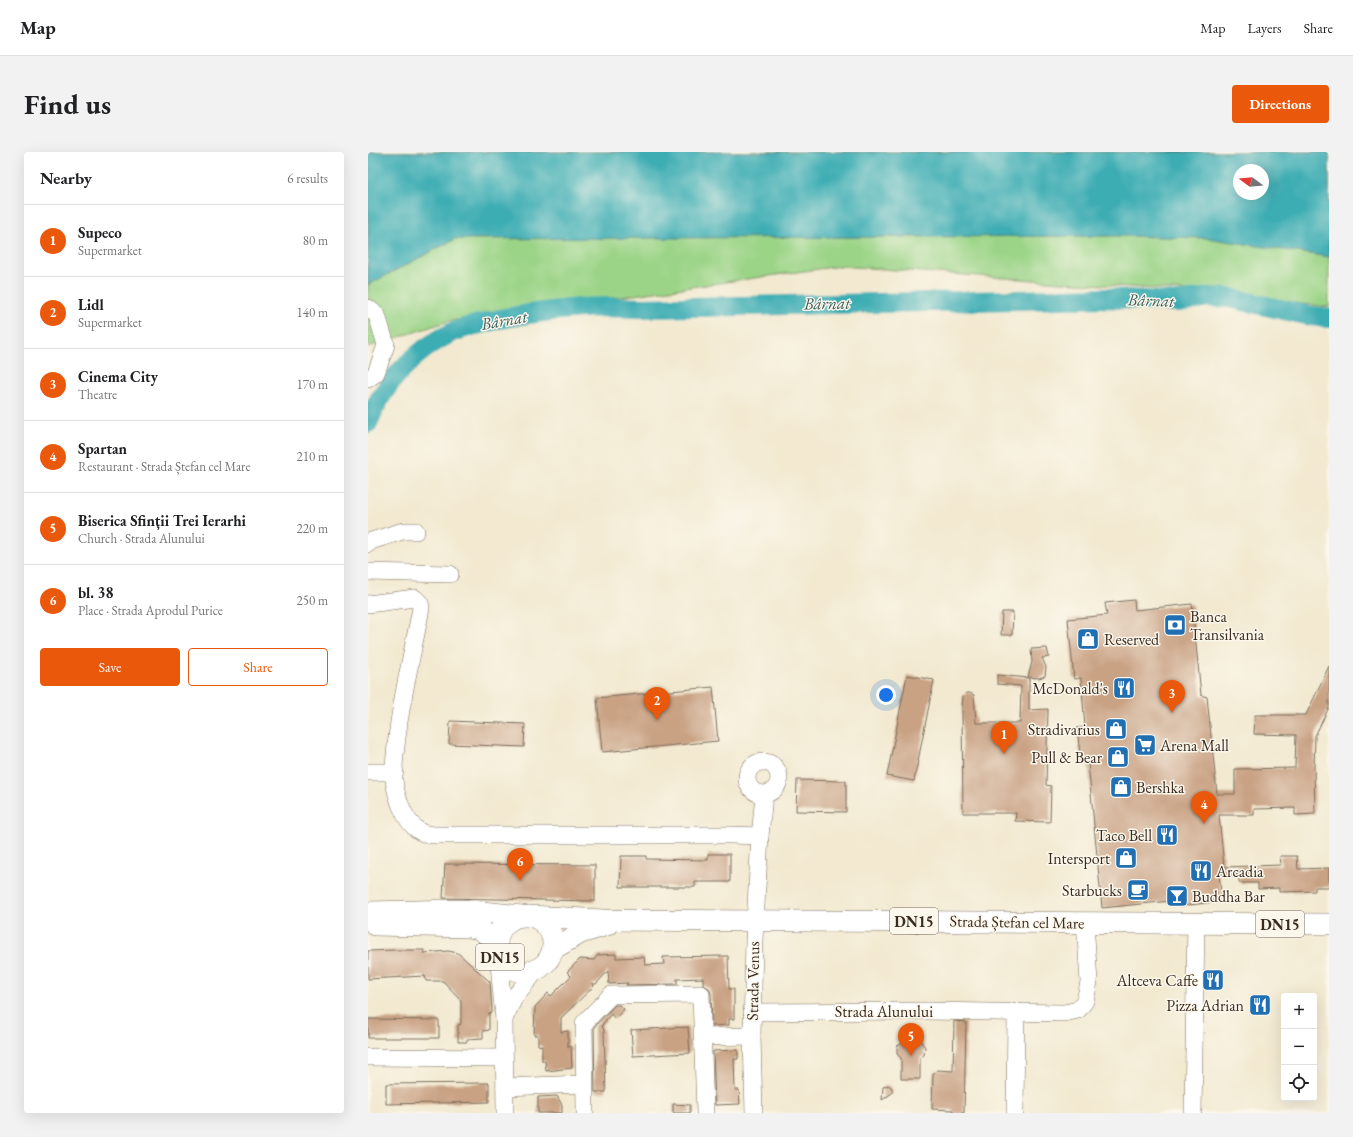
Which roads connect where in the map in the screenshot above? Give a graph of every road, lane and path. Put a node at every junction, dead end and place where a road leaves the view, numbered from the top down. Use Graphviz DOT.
graph roads {
  1 [pos="368,308"];
  2 [pos="368,379"];
  3 [pos="416,531"];
  4 [pos="368,544"];
  5 [pos="368,572"];
  6 [pos="450,574"];
  7 [pos="368,604"];
  8 [pos="368,772"];
  9 [pos="394,772"];
  10 [pos="764,795"];
  11 [pos="759,842"];
  12 [pos="397,911"];
  13 [pos="368,912"];
  14 [pos="525,916"];
  15 [pos="368,919"];
  16 [pos="633,920"];
  17 [pos="754,920"];
  18 [pos="1085,922"];
  19 [pos="1196,923"];
  20 [pos="368,924"];
  21 [pos="1329,924"];
  22 [pos="497,947"];
  23 [pos="553,949"];
  24 [pos="537,970"];
  25 [pos="752,1012"];
  26 [pos="1016,1012"];
  27 [pos="504,1020"];
  28 [pos="752,1036"];
  29 [pos="702,1037"];
  30 [pos="368,1057"];
  31 [pos="504,1058"];
  32 [pos="584,1084"];
  33 [pos="505,1087"];
  34 [pos="505,1113"];
  35 [pos="585,1113"];
  36 [pos="704,1113"];
  37 [pos="754,1113"];
  38 [pos="1015,1113"];
  39 [pos="1193,1113"];
  1 -- 2 [label="street"];
  3 -- 4 [label="street"];
  5 -- 6 [label="street"];
  7 -- 9 [label="street"];
  8 -- 9 [label="street"];
  9 -- 11 [label="street"];
  10 -- 11 [label="street, Strada Venus"];
  11 -- 17 [label="street, Strada Venus"];
  12 -- 13 [label="main road, DN15"];
  12 -- 14 [label="main road, DN15"];
  12 -- 15 [label="main road"];
  14 -- 16 [label="main road, DN15"];
  14 -- 22 [label="main road, DN15"];
  14 -- 23 [label="main road, DN15"];
  16 -- 17 [label="main road, Strada Ștefan cel Mare / DN15"];
  16 -- 23 [label="main road, DN15"];
  17 -- 18 [label="main road, Strada Ștefan cel Mare / DN15"];
  17 -- 25 [label="street, Strada Venus"];
  18 -- 19 [label="main road, Strada Ștefan cel Mare / DN15"];
  18 -- 26 [label="street, Strada Alunului"];
  19 -- 21 [label="main road, Strada Ștefan cel Mare / DN15"];
  19 -- 39 [label="street"];
  20 -- 22 [label="main road, DN15"];
  22 -- 24 [label="main road, DN15"];
  22 -- 27 [label="street"];
  23 -- 24 [label="main road, DN15"];
  24 -- 27 [label="street"];
  25 -- 26 [label="street, Strada Alunului"];
  25 -- 28 [label="street, Strada Venus"];
  26 -- 38 [label="street"];
  27 -- 31 [label="street"];
  28 -- 29 [label="street"];
  28 -- 37 [label="street, Strada Venus"];
  29 -- 32 [label="street"];
  29 -- 36 [label="street"];
  30 -- 31 [label="street"];
  31 -- 33 [label="street"];
  32 -- 33 [label="street"];
  32 -- 35 [label="street"];
  33 -- 34 [label="street"];
}
